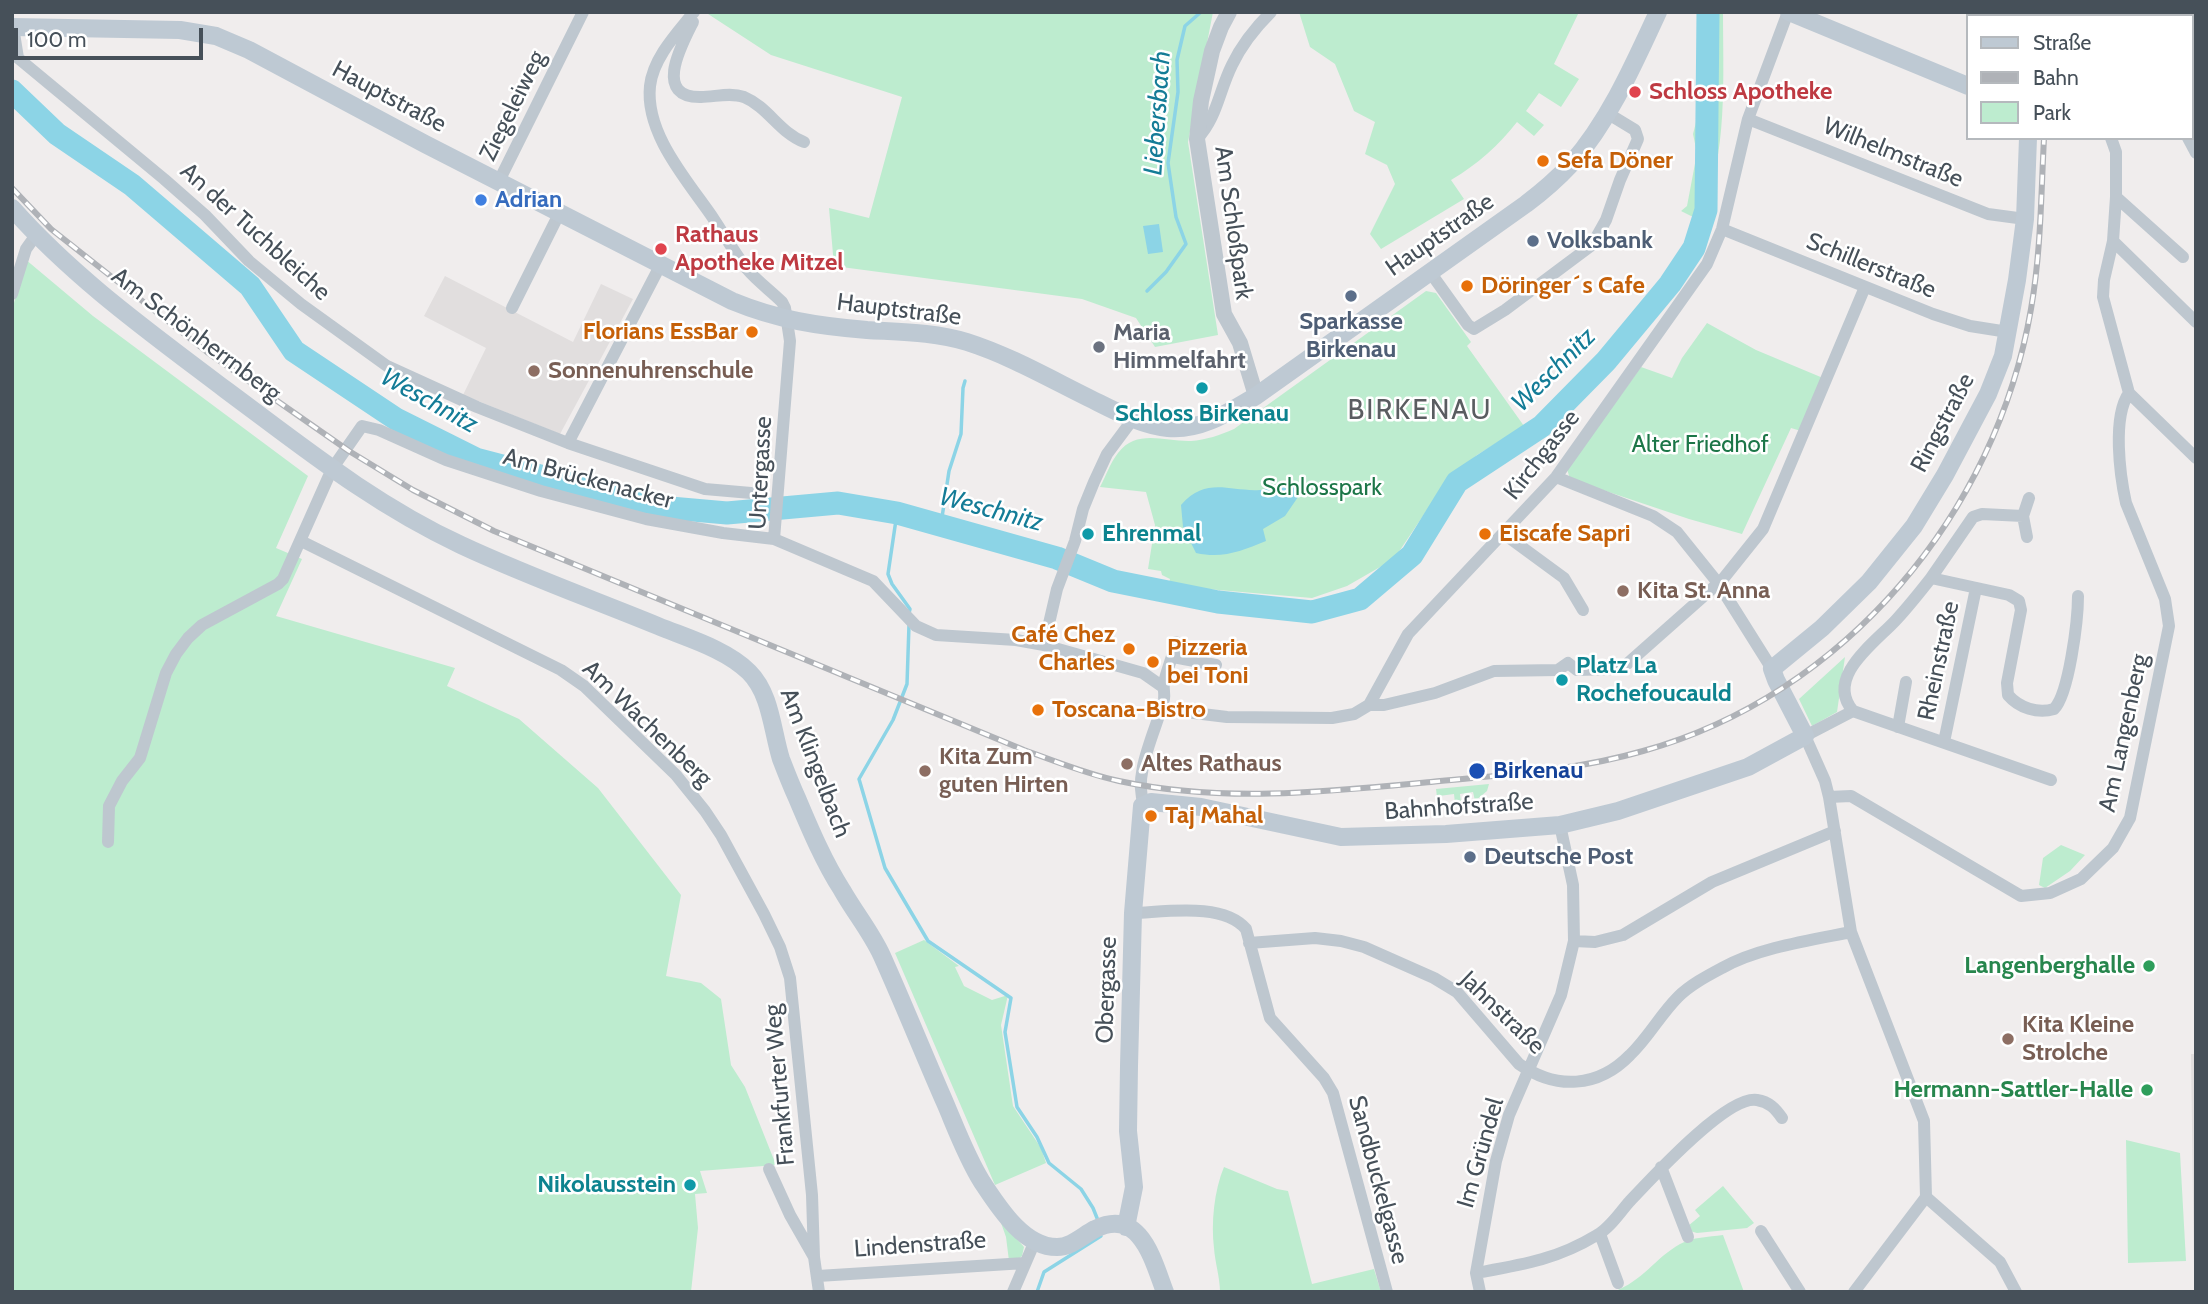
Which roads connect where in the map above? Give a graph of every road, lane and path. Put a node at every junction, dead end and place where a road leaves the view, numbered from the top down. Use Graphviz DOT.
graph roads {
  1 [pos="583,12"];
  2 [pos="696,12"];
  3 [pos="1229,12"];
  4 [pos="1270,12"];
  5 [pos="1658,12"];
  6 [pos="1789,12"];
  7 [pos="13,27"];
  8 [pos="1966,85"];
  9 [pos="1606,113"];
  10 [pos="1748,119"];
  11 [pos="1197,139"];
  12 [pos="2028,140"];
  13 [pos="2112,140"];
  14 [pos="804,142"];
  15 [pos="499,181"];
  16 [pos="2116,197"];
  17 [pos="12,208"];
  18 [pos="560,212"];
  19 [pos="2025,219"];
  20 [pos="1722,229"];
  21 [pos="36,235"];
  22 [pos="2113,241"];
  23 [pos="2183,257"];
  24 [pos="661,264"];
  25 [pos="1430,272"];
  26 [pos="1865,288"];
  27 [pos="12,294"];
  28 [pos="512,308"];
  29 [pos="787,321"];
  30 [pos="2196,322"];
  31 [pos="2008,332"];
  32 [pos="2129,393"];
  33 [pos="1256,396"];
  34 [pos="1133,419"];
  35 [pos="568,443"];
  36 [pos="2196,458"];
  37 [pos="332,469"];
  38 [pos="1556,478"];
  39 [pos="751,493"];
  40 [pos="2029,498"];
  41 [pos="2023,516"];
  42 [pos="1504,534"];
  43 [pos="2027,537"];
  44 [pos="774,539"];
  45 [pos="301,541"];
  46 [pos="1931,578"];
  47 [pos="1718,583"];
  48 [pos="1976,588"];
  49 [pos="2078,596"];
  50 [pos="1583,610"];
  51 [pos="1176,642"];
  52 [pos="1044,645"];
  53 [pos="1173,657"];
  54 [pos="1216,665"];
  55 [pos="1772,668"];
  56 [pos="1906,682"];
  57 [pos="1163,687"];
  58 [pos="1369,705"];
  59 [pos="1161,709"];
  60 [pos="1853,711"];
  61 [pos="1898,727"];
  62 [pos="1805,736"];
  63 [pos="1944,742"];
  64 [pos="2051,780"];
  65 [pos="1829,797"];
  66 [pos="1144,804"];
  67 [pos="1560,825"];
  68 [pos="1835,831"];
  69 [pos="108,842"];
  70 [pos="764,914"];
  71 [pos="1133,914"];
  72 [pos="1851,932"];
  73 [pos="1574,941"];
  74 [pos="1249,943"];
  75 [pos="1530,1071"];
  76 [pos="1782,1118"];
  77 [pos="1661,1167"];
  78 [pos="769,1169"];
  79 [pos="1926,1197"];
  80 [pos="1126,1227"];
  81 [pos="1761,1231"];
  82 [pos="1600,1234"];
  83 [pos="1688,1237"];
  84 [pos="1035,1241"];
  85 [pos="814,1257"];
  86 [pos="1025,1263"];
  87 [pos="1476,1273"];
  88 [pos="818,1276"];
  89 [pos="1618,1283"];
  90 [pos="819,1292"];
  91 [pos="1013,1292"];
  92 [pos="1165,1292"];
  93 [pos="1387,1292"];
  94 [pos="1480,1292"];
  95 [pos="1800,1292"];
  96 [pos="1854,1292"];
  97 [pos="2016,1292"];
  1 -- 15 [label="street, Ziegeleiweg"];
  2 -- 14 [label="street"];
  2 -- 29 [label="street"];
  3 -- 11 [label="street, Am Schloßpark"];
  4 -- 11 [label="street"];
  5 -- 9 [label="main road, Hauptstraße"];
  6 -- 8 [label="main road"];
  6 -- 10 [label="street, Kirchgasse"];
  7 -- 15 [label="main road, Hauptstraße"];
  7 -- 35 [label="street, An der Tuchbleiche"];
  9 -- 25 [label="main road, Hauptstraße"];
  9 -- 25 [label="street"];
  10 -- 19 [label="street, Wilhelmstraße"];
  10 -- 20 [label="street, Kirchgasse"];
  11 -- 33 [label="street, Am Schloßpark"];
  12 -- 19 [label="main road, Ringstraße"];
  13 -- 16 [label="street"];
  15 -- 18 [label="main road, Hauptstraße"];
  16 -- 22 [label="street"];
  16 -- 23 [label="street"];
  17 -- 21 [label="main road, Am Schönherrnberg"];
  18 -- 24 [label="main road, Hauptstraße"];
  18 -- 28 [label="street"];
  19 -- 31 [label="main road, Ringstraße"];
  20 -- 26 [label="street, Schillerstraße"];
  20 -- 38 [label="street, Kirchgasse"];
  21 -- 27 [label="street"];
  21 -- 37 [label="main road, Am Schönherrnberg"];
  22 -- 30 [label="street"];
  22 -- 32 [label="street"];
  24 -- 29 [label="main road, Hauptstraße"];
  24 -- 35 [label="street"];
  25 -- 33 [label="main road, Hauptstraße"];
  26 -- 31 [label="street, Schillerstraße"];
  26 -- 47 [label="street"];
  29 -- 34 [label="main road, Hauptstraße"];
  29 -- 44 [label="street, Untergasse"];
  31 -- 55 [label="main road, Ringstraße"];
  32 -- 36 [label="street"];
  32 -- 65 [label="street, Am Langenberg"];
  33 -- 34 [label="main road, Hauptstraße"];
  34 -- 52 [label="street"];
  35 -- 39 [label="street, An der Tuchbleiche"];
  37 -- 44 [label="street, Am Brückenacker"];
  37 -- 45 [label="street, Am Brückenacker"];
  37 -- 84 [label="main road, Am Klingelbach"];
  38 -- 42 [label="street, Kirchgasse"];
  38 -- 47 [label="street"];
  40 -- 41 [label="street"];
  41 -- 43 [label="street"];
  41 -- 46 [label="street"];
  42 -- 50 [label="street"];
  42 -- 58 [label="street, Kirchgasse"];
  44 -- 52 [label="street, Untergasse"];
  45 -- 69 [label="street, Am Brückenacker"];
  45 -- 70 [label="street, Am Wachenberg"];
  46 -- 48 [label="street"];
  46 -- 60 [label="street"];
  47 -- 55 [label="street"];
  47 -- 58 [label="street"];
  48 -- 49 [label="street"];
  48 -- 63 [label="street, Rheinstraße"];
  51 -- 53 [label="street, Obergasse"];
  52 -- 57 [label="street, Untergasse"];
  53 -- 54 [label="street"];
  53 -- 57 [label="street, Obergasse"];
  55 -- 62 [label="main road"];
  56 -- 61 [label="street, Rheinstraße"];
  57 -- 59 [label="street, Obergasse"];
  58 -- 59 [label="street"];
  59 -- 66 [label="street, Obergasse"];
  60 -- 61 [label="street, Rheinstraße"];
  60 -- 62 [label="street"];
  61 -- 63 [label="street, Rheinstraße"];
  62 -- 65 [label="street"];
  62 -- 67 [label="main road, Bahnhofstraße"];
  63 -- 64 [label="street, Rheinstraße"];
  65 -- 68 [label="street"];
  66 -- 67 [label="main road, Bahnhofstraße"];
  66 -- 71 [label="main road, Obergasse"];
  67 -- 73 [label="street, Im Gründel"];
  68 -- 72 [label="street"];
  68 -- 73 [label="street"];
  70 -- 85 [label="street, Frankfurter Weg"];
  71 -- 74 [label="street, Sandbuckelgasse"];
  71 -- 80 [label="main road, Obergasse"];
  72 -- 75 [label="street, Jahnstraße"];
  72 -- 79 [label="street"];
  73 -- 75 [label="street, Im Gründel"];
  74 -- 75 [label="street, Jahnstraße"];
  74 -- 93 [label="street, Sandbuckelgasse"];
  75 -- 87 [label="street, Im Gründel"];
  76 -- 77 [label="street"];
  77 -- 82 [label="street"];
  77 -- 83 [label="street"];
  78 -- 85 [label="street"];
  79 -- 96 [label="street"];
  79 -- 97 [label="street"];
  80 -- 84 [label="main road"];
  80 -- 92 [label="main road"];
  81 -- 95 [label="street"];
  82 -- 87 [label="street"];
  82 -- 89 [label="street"];
  84 -- 86 [label="street"];
  85 -- 88 [label="street"];
  86 -- 88 [label="street, Lindenstraße"];
  86 -- 91 [label="street"];
  87 -- 94 [label="street, Im Gründel"];
  88 -- 90 [label="street"];
}
